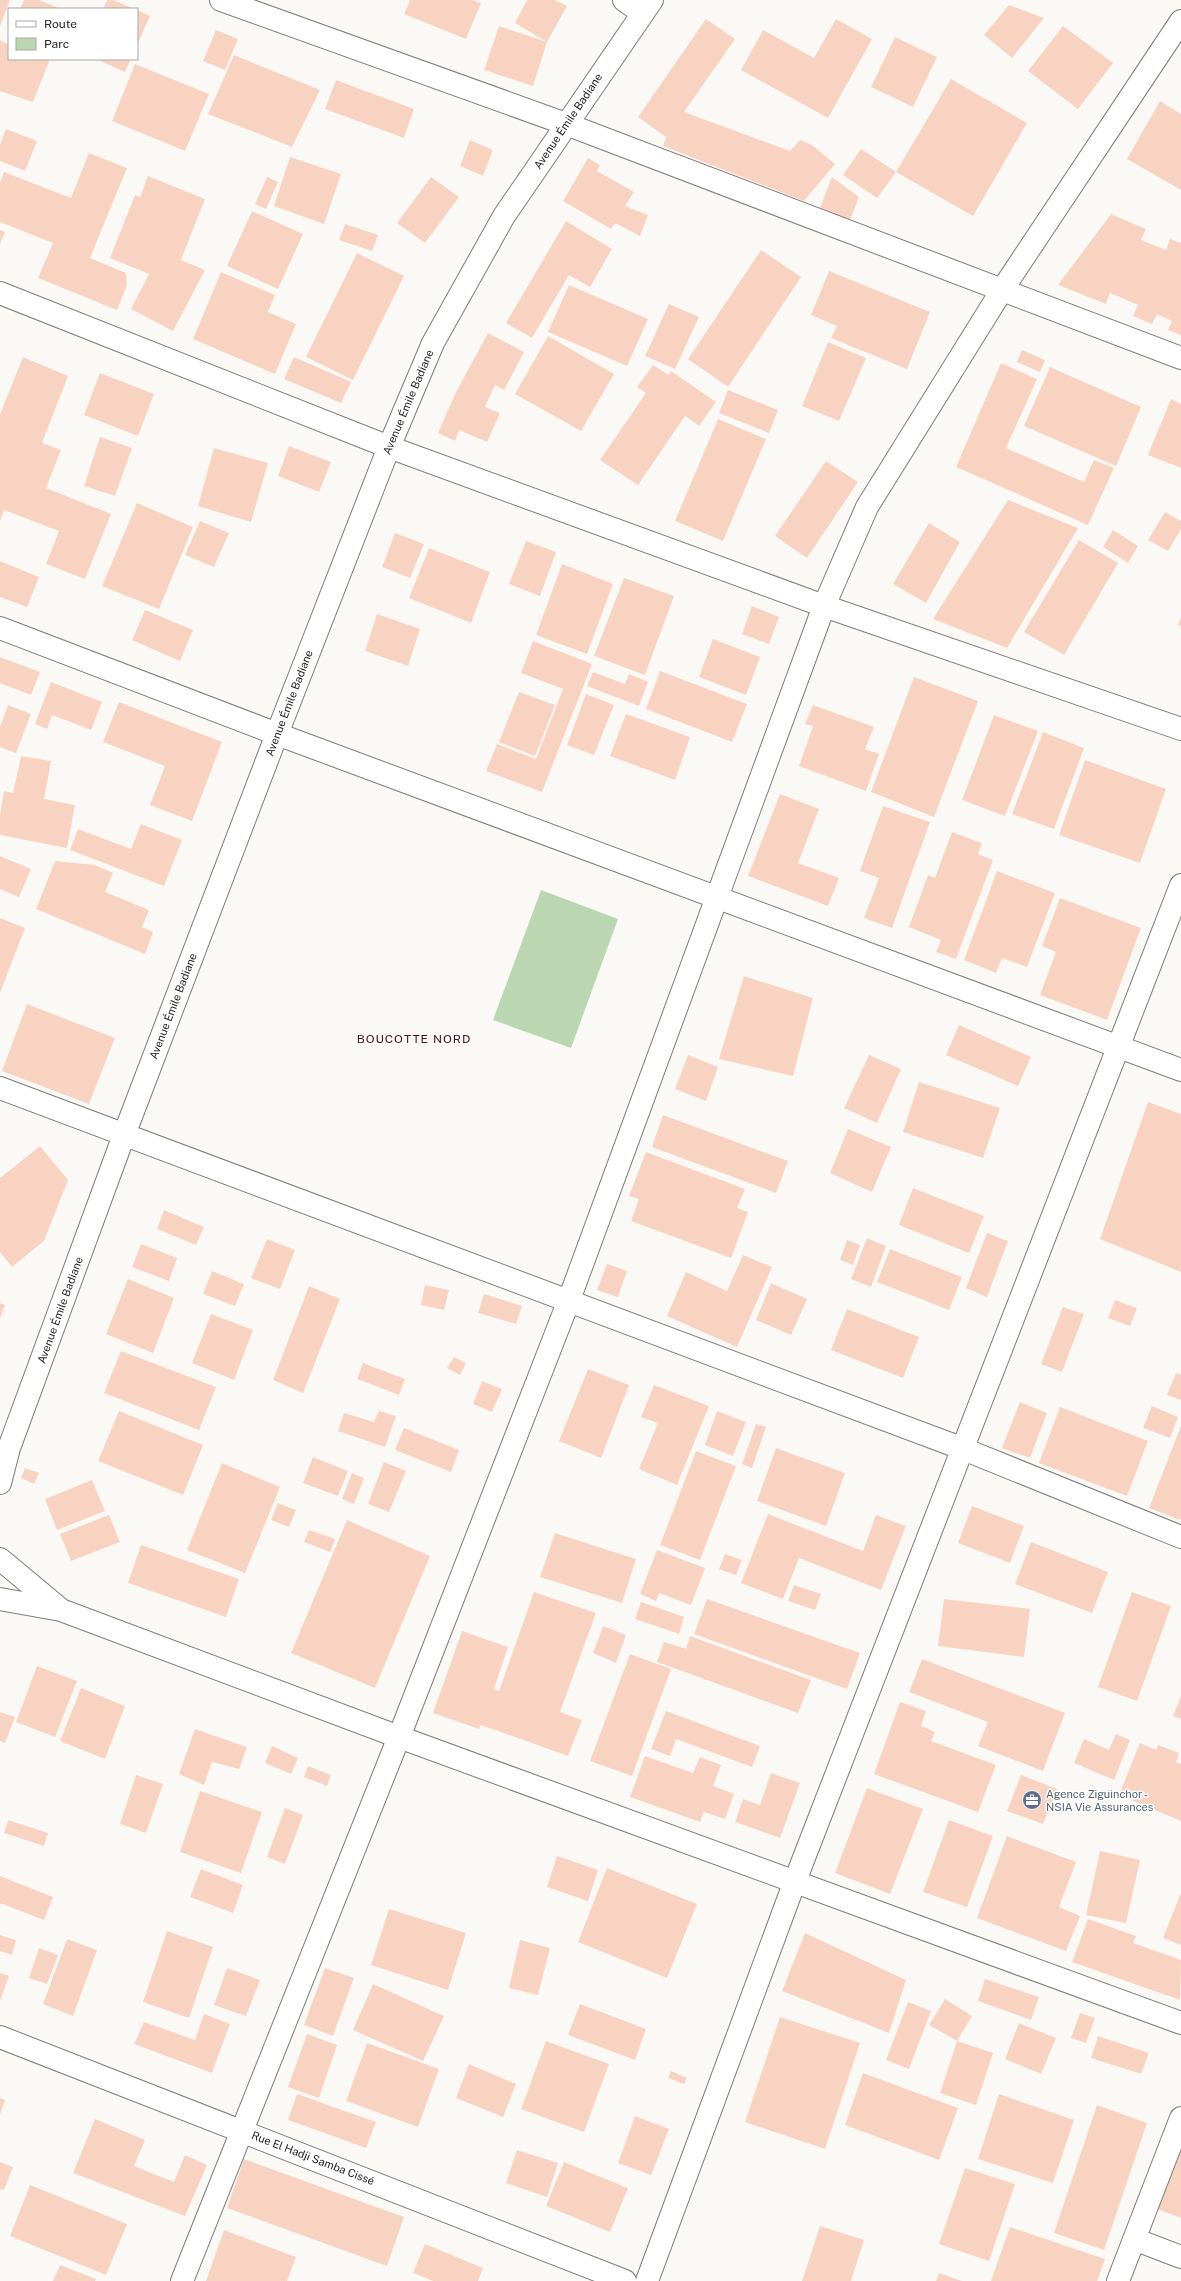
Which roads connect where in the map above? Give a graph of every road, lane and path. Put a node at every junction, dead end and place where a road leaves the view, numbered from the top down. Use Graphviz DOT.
graph roads {
  1 [pos="221,0"];
  2 [pos="624,0"];
  3 [pos="647,7"];
  4 [pos="1181,21"];
  5 [pos="566,124"];
  6 [pos="1002,290"];
  7 [pos="0,293"];
  8 [pos="1181,358"];
  9 [pos="389,447"];
  10 [pos="824,606"];
  11 [pos="0,628"];
  12 [pos="1181,730"];
  13 [pos="276,734"];
  14 [pos="1181,885"];
  15 [pos="717,898"];
  16 [pos="1119,1047"];
  17 [pos="1181,1070"];
  18 [pos="0,1088"];
  19 [pos="124,1135"];
  20 [pos="569,1300"];
  21 [pos="961,1448"];
  22 [pos="5,1453"];
  23 [pos="0,1483"];
  24 [pos="1181,1537"];
  25 [pos="0,1559"];
  26 [pos="0,1599"];
  27 [pos="61,1610"];
  28 [pos="399,1737"];
  29 [pos="795,1881"];
  30 [pos="1181,2023"];
  31 [pos="0,2037"];
  32 [pos="1181,2118"];
  33 [pos="241,2130"];
  34 [pos="1134,2239"];
  35 [pos="1181,2257"];
  36 [pos="182,2281"];
  37 [pos="625,2281"];
  38 [pos="647,2281"];
  39 [pos="1118,2281"];
  1 -- 5 [label="street"];
  2 -- 3 [label="street"];
  3 -- 5 [label="street, Avenue Émile Badiane"];
  4 -- 6 [label="street"];
  5 -- 6 [label="street"];
  5 -- 9 [label="street, Avenue Émile Badiane"];
  6 -- 8 [label="street"];
  6 -- 10 [label="street"];
  7 -- 9 [label="street"];
  9 -- 10 [label="street"];
  9 -- 13 [label="street, Avenue Émile Badiane"];
  10 -- 12 [label="street"];
  10 -- 15 [label="street"];
  11 -- 13 [label="street"];
  13 -- 15 [label="street"];
  13 -- 19 [label="street, Avenue Émile Badiane"];
  14 -- 16 [label="street"];
  15 -- 16 [label="street"];
  15 -- 20 [label="street"];
  16 -- 17 [label="street"];
  16 -- 21 [label="street"];
  18 -- 19 [label="street"];
  19 -- 20 [label="street"];
  19 -- 22 [label="street, Avenue Émile Badiane"];
  20 -- 21 [label="street"];
  20 -- 28 [label="street"];
  21 -- 24 [label="street"];
  21 -- 29 [label="street"];
  22 -- 23 [label="street, Avenue Émile Badiane"];
  25 -- 27 [label="street"];
  26 -- 27 [label="street"];
  27 -- 28 [label="street"];
  28 -- 29 [label="street"];
  28 -- 33 [label="street"];
  29 -- 30 [label="street"];
  29 -- 38 [label="street"];
  31 -- 33 [label="street, Rue El Hadji Samba Cissé"];
  32 -- 34 [label="street"];
  33 -- 36 [label="street"];
  33 -- 37 [label="street, Rue El Hadji Samba Cissé"];
  34 -- 35 [label="street"];
  34 -- 39 [label="street"];
}
